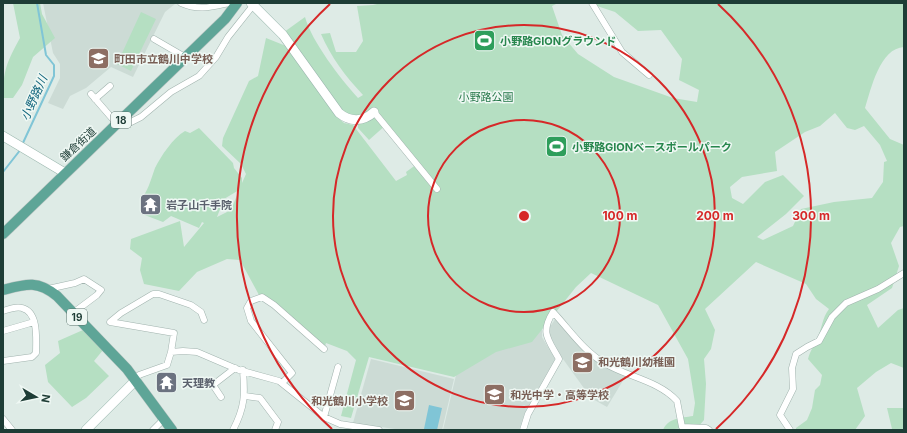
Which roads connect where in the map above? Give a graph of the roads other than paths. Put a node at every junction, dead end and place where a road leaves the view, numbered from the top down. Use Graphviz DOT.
graph roads {
  1 [pos="181,3"];
  2 [pos="229,3"];
  3 [pos="237,3"];
  4 [pos="592,3"];
  5 [pos="253,4"];
  6 [pos="154,40"];
  7 [pos="185,57"];
  8 [pos="649,75"];
  9 [pos="110,86"];
  10 [pos="91,94"];
  11 [pos="95,99"];
  12 [pos="374,112"];
  13 [pos="117,124"];
  14 [pos="3,136"];
  15 [pos="65,173"];
  16 [pos="437,189"];
  17 [pos="3,234"];
  18 [pos="904,273"];
  19 [pos="48,289"];
  20 [pos="3,290"];
  21 [pos="3,311"];
  22 [pos="73,313"];
  23 [pos="204,320"];
  24 [pos="34,322"];
  25 [pos="3,331"];
  26 [pos="324,349"];
  27 [pos="171,352"];
  28 [pos="3,361"];
  29 [pos="338,367"];
  30 [pos="235,368"];
  31 [pos="243,370"];
  32 [pos="136,381"];
  33 [pos="282,383"];
  34 [pos="245,396"];
  35 [pos="221,397"];
  36 [pos="324,417"];
  37 [pos="3,419"];
  38 [pos="164,419"];
  39 [pos="10,427"];
  40 [pos="4,430"];
  41 [pos="86,430"];
  42 [pos="153,430"];
  43 [pos="172,430"];
  44 [pos="233,430"];
  45 [pos="275,430"];
  46 [pos="380,430"];
  47 [pos="523,430"];
  48 [pos="709,430"];
  49 [pos="790,430"];
  1 -- 2 [label="street"];
  3 -- 7 [label="main road, 鎌倉街道 / 18"];
  4 -- 8 [label="street"];
  5 -- 12 [label="street"];
  5 -- 13 [label="street"];
  6 -- 7 [label="street"];
  7 -- 13 [label="main road, 鎌倉街道 / 18"];
  9 -- 11 [label="street"];
  10 -- 11 [label="street"];
  11 -- 13 [label="street"];
  12 -- 16 [label="street"];
  13 -- 15 [label="main road, 鎌倉街道 / 18"];
  14 -- 15 [label="street"];
  15 -- 17 [label="main road, 鎌倉街道 / 18"];
  18 -- 49 [label="street"];
  19 -- 20 [label="main road, 19"];
  19 -- 22 [label="main road, 19"];
  19 -- 22 [label="street"];
  21 -- 24 [label="street"];
  22 -- 32 [label="main road, 19"];
  23 -- 27 [label="street"];
  24 -- 25 [label="street"];
  24 -- 28 [label="street"];
  26 -- 33 [label="street"];
  27 -- 30 [label="street"];
  27 -- 32 [label="street"];
  29 -- 36 [label="street"];
  30 -- 31 [label="street"];
  30 -- 35 [label="street"];
  31 -- 33 [label="street"];
  31 -- 34 [label="street"];
  32 -- 38 [label="main road, 19"];
  32 -- 41 [label="street"];
  33 -- 36 [label="street"];
  34 -- 44 [label="street"];
  34 -- 45 [label="street"];
  36 -- 46 [label="street"];
  37 -- 39 [label="street"];
  38 -- 42 [label="street"];
  38 -- 43 [label="main road, 19"];
  39 -- 40 [label="street"];
  47 -- 48 [label="street"];
}
